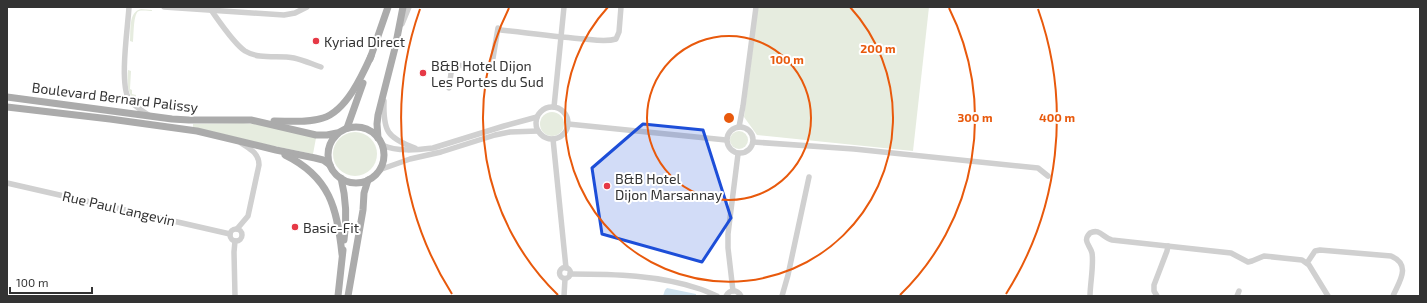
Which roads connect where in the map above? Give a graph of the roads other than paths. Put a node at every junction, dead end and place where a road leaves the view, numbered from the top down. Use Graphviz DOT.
graph roads {
  1 [pos="129,7"];
  2 [pos="164,7"];
  3 [pos="307,7"];
  4 [pos="388,7"];
  5 [pos="403,7"];
  6 [pos="409,7"];
  7 [pos="564,7"];
  8 [pos="621,7"];
  9 [pos="756,7"];
  10 [pos="181,8"];
  11 [pos="197,8"];
  12 [pos="211,10"];
  13 [pos="397,35"];
  14 [pos="560,37"];
  15 [pos="371,56"];
  16 [pos="321,67"];
  17 [pos="449,88"];
  18 [pos="384,89"];
  19 [pos="7,97"];
  20 [pos="7,107"];
  21 [pos="554,107"];
  22 [pos="150,116"];
  23 [pos="537,117"];
  24 [pos="251,120"];
  25 [pos="568,124"];
  26 [pos="739,127"];
  27 [pos="347,128"];
  28 [pos="538,131"];
  29 [pos="337,133"];
  30 [pos="553,139"];
  31 [pos="236,140"];
  32 [pos="726,140"];
  33 [pos="380,142"];
  34 [pos="753,142"];
  35 [pos="276,150"];
  36 [pos="421,150"];
  37 [pos="738,154"];
  38 [pos="330,165"];
  39 [pos="380,170"];
  40 [pos="1048,176"];
  41 [pos="809,177"];
  42 [pos="341,178"];
  43 [pos="368,180"];
  44 [pos="7,183"];
  45 [pos="237,229"];
  46 [pos="230,234"];
  47 [pos="235,242"];
  48 [pos="1168,246"];
  49 [pos="342,254"];
  50 [pos="1307,263"];
  51 [pos="566,268"];
  52 [pos="570,274"];
  53 [pos="565,279"];
  54 [pos="733,291"];
  55 [pos="235,296"];
  56 [pos="338,296"];
  57 [pos="348,296"];
  58 [pos="564,296"];
  59 [pos="718,296"];
  60 [pos="726,296"];
  61 [pos="741,296"];
  62 [pos="782,296"];
  63 [pos="1090,296"];
  64 [pos="1157,296"];
  65 [pos="1328,296"];
  66 [pos="1392,296"];
  1 -- 22 [label="street"];
  2 -- 10 [label="street"];
  3 -- 12 [label="street"];
  4 -- 15 [label="main road"];
  5 -- 13 [label="main road"];
  6 -- 13 [label="street"];
  7 -- 14 [label="street"];
  8 -- 14 [label="street"];
  9 -- 26 [label="street"];
  10 -- 11 [label="street"];
  11 -- 12 [label="street"];
  12 -- 16 [label="street"];
  13 -- 18 [label="main road"];
  14 -- 17 [label="street"];
  14 -- 21 [label="street"];
  15 -- 24 [label="main road"];
  15 -- 27 [label="main road"];
  18 -- 33 [label="main road"];
  18 -- 36 [label="street"];
  19 -- 22 [label="main road, Boulevard Bernard Palissy"];
  20 -- 31 [label="main road, Boulevard Bernard Palissy"];
  21 -- 23 [label="street"];
  21 -- 25 [label="street"];
  22 -- 24 [label="main road, Boulevard Bernard Palissy"];
  23 -- 28 [label="street"];
  23 -- 36 [label="street"];
  24 -- 29 [label="main road, Boulevard Bernard Palissy"];
  25 -- 30 [label="street"];
  25 -- 32 [label="street"];
  26 -- 32 [label="street"];
  26 -- 34 [label="street"];
  27 -- 29 [label="main road"];
  27 -- 33 [label="main road"];
  28 -- 30 [label="street"];
  28 -- 39 [label="street"];
  29 -- 38 [label="main road"];
  30 -- 51 [label="street"];
  31 -- 35 [label="main road, Boulevard Bernard Palissy"];
  31 -- 45 [label="street"];
  32 -- 37 [label="street"];
  33 -- 36 [label="street"];
  33 -- 39 [label="main road"];
  34 -- 37 [label="street"];
  34 -- 40 [label="street"];
  35 -- 38 [label="main road, Boulevard Bernard Palissy"];
  35 -- 49 [label="main road"];
  37 -- 54 [label="street"];
  38 -- 42 [label="main road"];
  39 -- 43 [label="main road"];
  41 -- 62 [label="street"];
  42 -- 43 [label="main road"];
  42 -- 49 [label="main road"];
  43 -- 57 [label="main road"];
  44 -- 46 [label="street, Rue Paul Langevin"];
  45 -- 46 [label="street"];
  45 -- 47 [label="street"];
  46 -- 47 [label="street"];
  47 -- 55 [label="street"];
  48 -- 50 [label="street"];
  48 -- 63 [label="street"];
  48 -- 64 [label="street"];
  49 -- 56 [label="main road"];
  50 -- 65 [label="street"];
  50 -- 66 [label="street"];
  51 -- 52 [label="street"];
  51 -- 53 [label="street"];
  52 -- 53 [label="street"];
  52 -- 59 [label="street"];
  53 -- 58 [label="street"];
  54 -- 60 [label="street"];
  54 -- 61 [label="street"];
}
